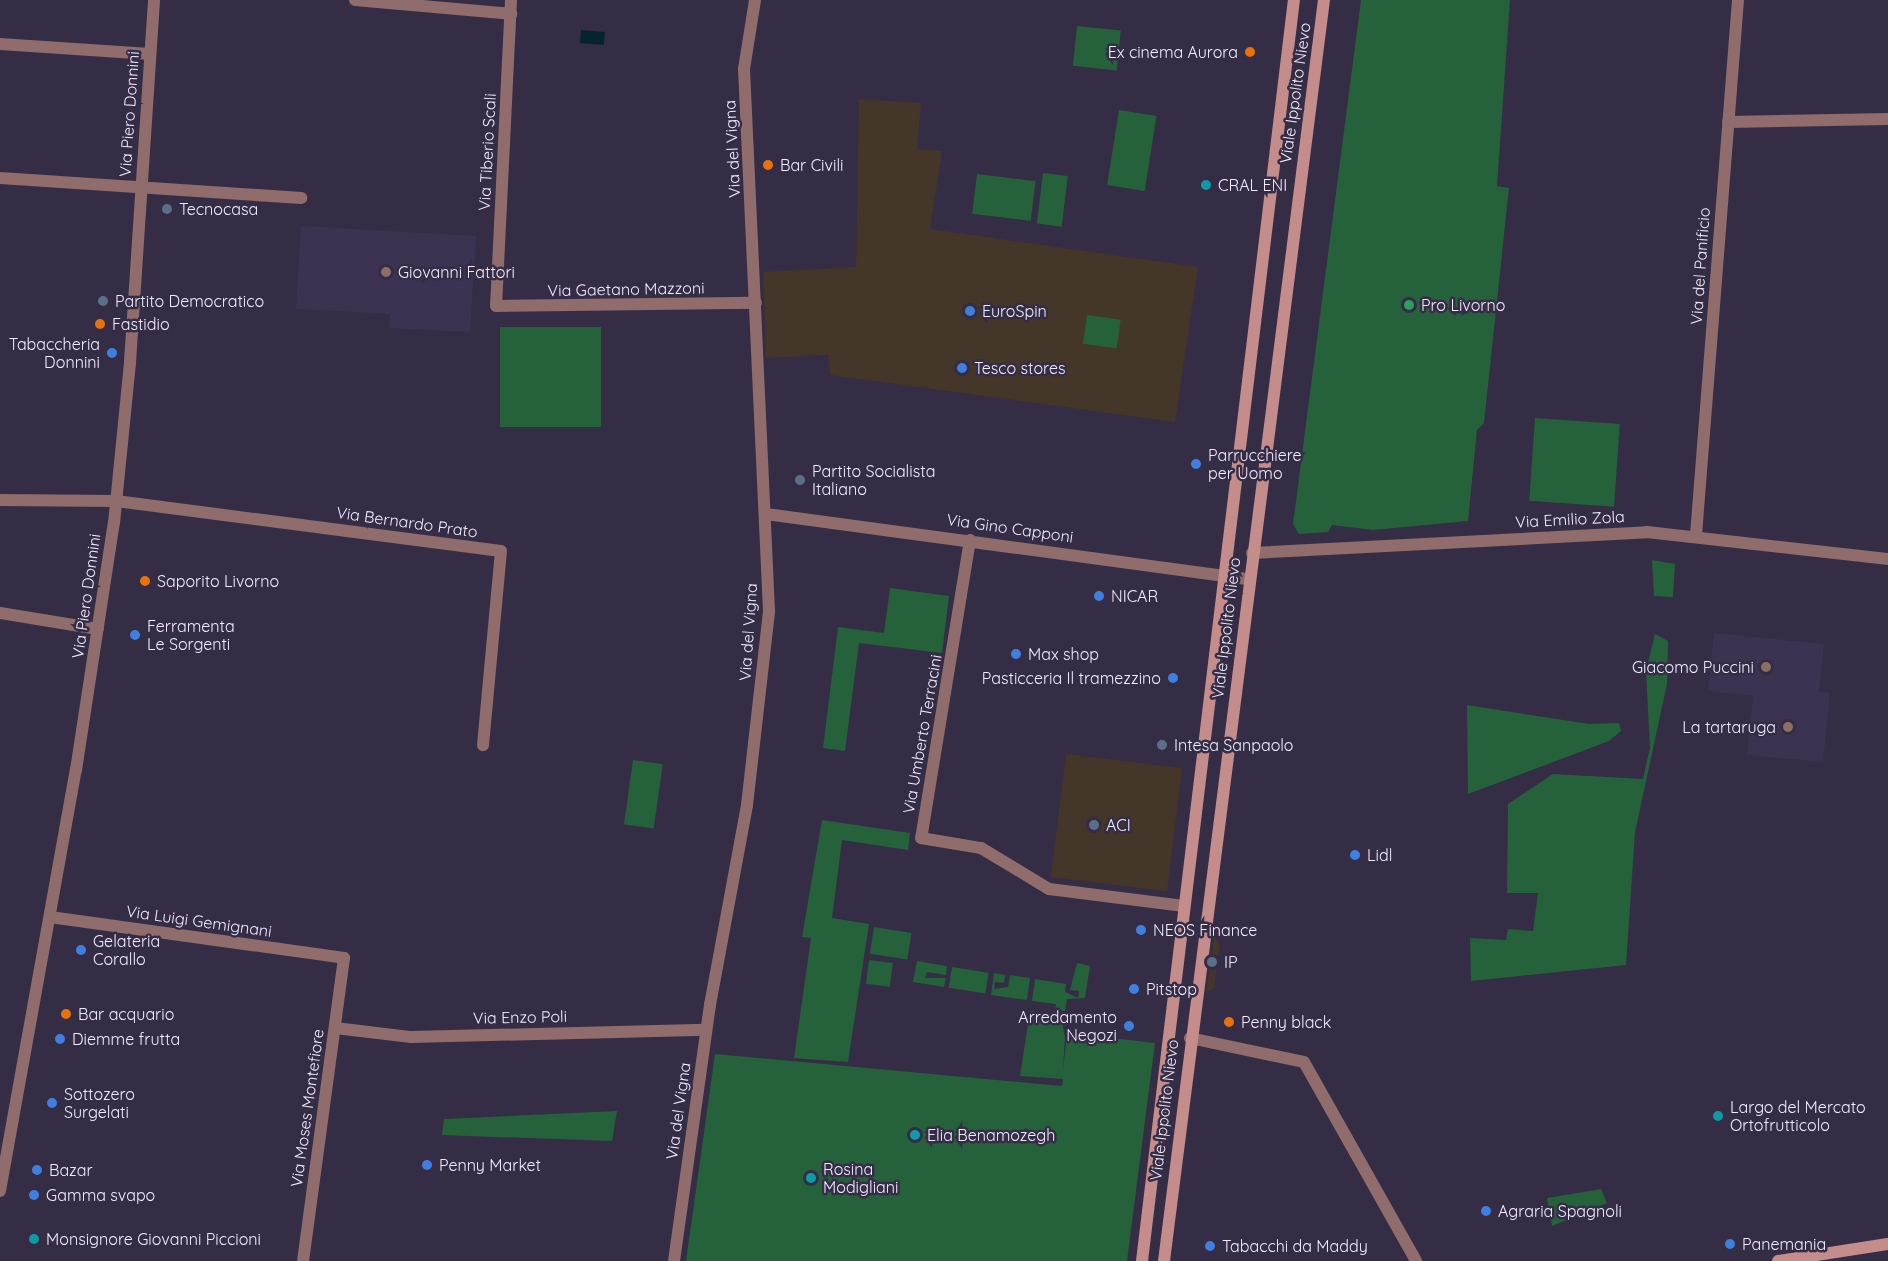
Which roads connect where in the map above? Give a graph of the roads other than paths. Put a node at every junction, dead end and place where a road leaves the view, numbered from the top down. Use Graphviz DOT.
graph roads {
  1 [pos="154,0"];
  2 [pos="355,0"];
  3 [pos="511,0"];
  4 [pos="755,0"];
  5 [pos="1294,0"];
  6 [pos="1324,0"];
  7 [pos="1738,0"];
  8 [pos="511,14"];
  9 [pos="0,44"];
  10 [pos="150,54"];
  11 [pos="1888,119"];
  12 [pos="1728,122"];
  13 [pos="0,178"];
  14 [pos="141,187"];
  15 [pos="301,198"];
  16 [pos="756,303"];
  17 [pos="496,306"];
  18 [pos="0,500"];
  19 [pos="116,501"];
  20 [pos="766,514"];
  21 [pos="1696,535"];
  22 [pos="970,540"];
  23 [pos="1252,553"];
  24 [pos="1888,559"];
  25 [pos="1223,575"];
  26 [pos="1249,579"];
  27 [pos="0,613"];
  28 [pos="99,629"];
  29 [pos="483,745"];
  30 [pos="1184,906"];
  31 [pos="50,916"];
  32 [pos="344,958"];
  33 [pos="335,1028"];
  34 [pos="706,1030"];
  35 [pos="1190,1038"];
  36 [pos="6,1124"];
  37 [pos="0,1191"];
  38 [pos="1888,1245"];
  39 [pos="303,1261"];
  40 [pos="674,1261"];
  41 [pos="1142,1261"];
  42 [pos="1164,1261"];
  43 [pos="1416,1261"];
  44 [pos="1778,1261"];
  1 -- 10 [label="street, Via Piero Donnini"];
  2 -- 8 [label="street"];
  3 -- 8 [label="street, Via Tiberio Scali"];
  4 -- 16 [label="street, Via del Vigna"];
  5 -- 25 [label="main road, Viale Ippolito Nievo"];
  6 -- 23 [label="main road, Viale Ippolito Nievo"];
  7 -- 12 [label="street, Via del Panificio"];
  8 -- 17 [label="street, Via Tiberio Scali"];
  9 -- 10 [label="street"];
  10 -- 14 [label="street, Via Piero Donnini"];
  11 -- 12 [label="street"];
  12 -- 21 [label="street, Via del Panificio"];
  13 -- 14 [label="street"];
  14 -- 15 [label="street"];
  14 -- 19 [label="street, Via Piero Donnini"];
  16 -- 17 [label="street, Via Gaetano Mazzoni"];
  16 -- 20 [label="street, Via del Vigna"];
  18 -- 19 [label="street"];
  19 -- 28 [label="street, Via Piero Donnini"];
  19 -- 29 [label="street, Via Bernardo Prato"];
  20 -- 22 [label="street, Via Gino Capponi"];
  20 -- 34 [label="street, Via del Vigna"];
  21 -- 23 [label="street, Via Emilio Zola"];
  21 -- 24 [label="street, Via Emilio Zola"];
  22 -- 25 [label="street, Via Gino Capponi"];
  22 -- 30 [label="street, Via Umberto Terracini"];
  23 -- 26 [label="main road, Viale Ippolito Nievo"];
  25 -- 26 [label="street, Via Gino Capponi"];
  25 -- 30 [label="main road, Viale Ippolito Nievo"];
  26 -- 35 [label="main road, Viale Ippolito Nievo"];
  27 -- 28 [label="street"];
  28 -- 31 [label="street, Via Piero Donnini"];
  30 -- 41 [label="main road, Viale Ippolito Nievo"];
  31 -- 32 [label="street, Via Luigi Gemignani"];
  31 -- 36 [label="street, Via Piero Donnini"];
  32 -- 33 [label="street, Via Moses Montefiore"];
  33 -- 34 [label="street, Via Enzo Poli"];
  33 -- 39 [label="street, Via Moses Montefiore"];
  34 -- 40 [label="street, Via del Vigna"];
  35 -- 42 [label="main road, Viale Ippolito Nievo"];
  35 -- 43 [label="street"];
  36 -- 37 [label="street, Via Piero Donnini"];
  38 -- 44 [label="main road"];
}
